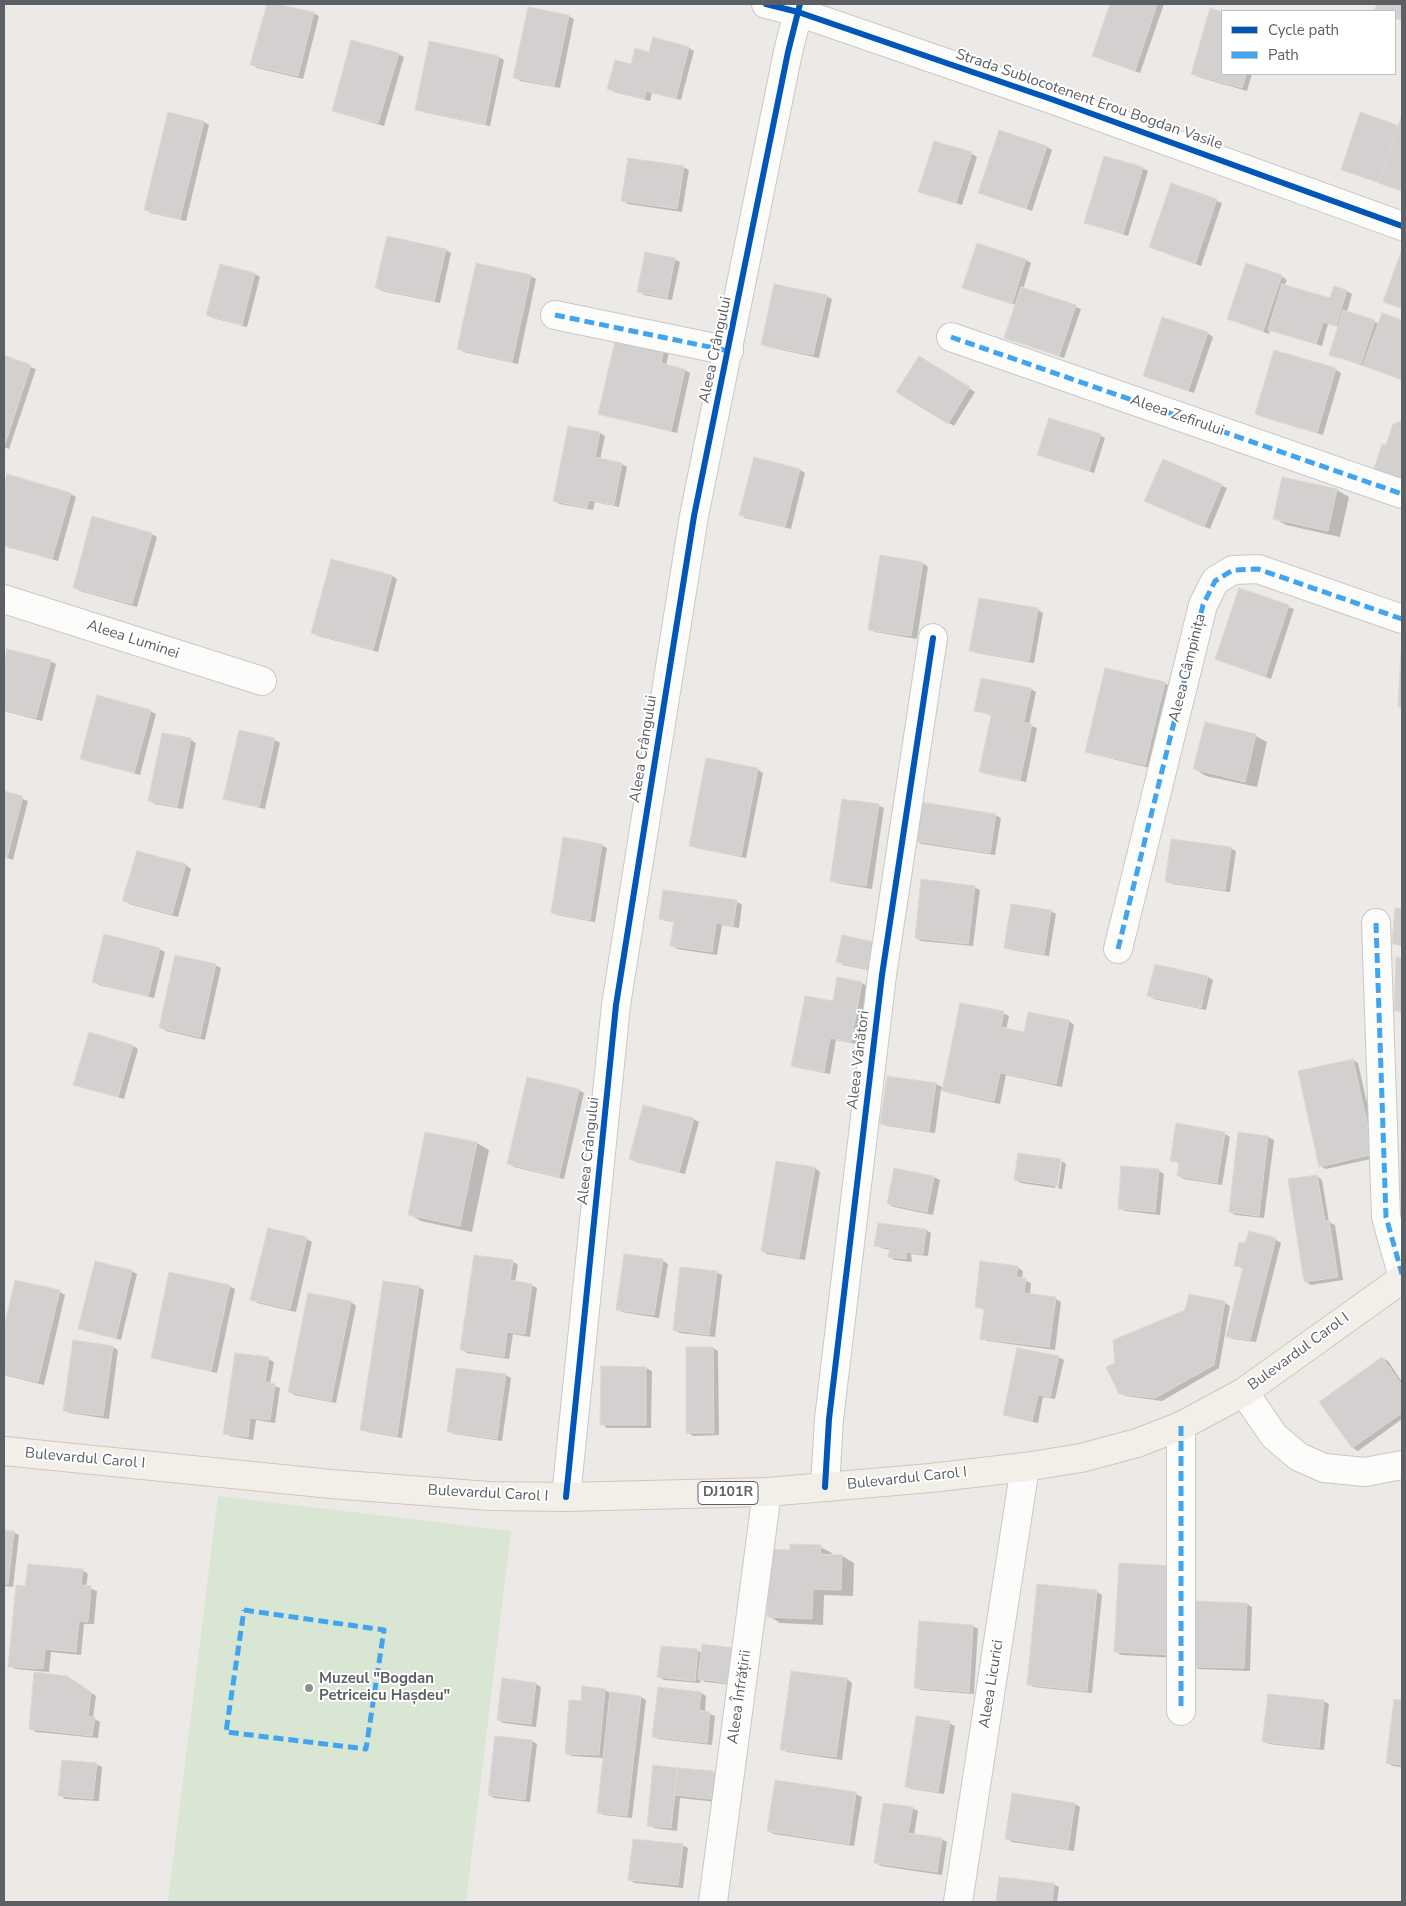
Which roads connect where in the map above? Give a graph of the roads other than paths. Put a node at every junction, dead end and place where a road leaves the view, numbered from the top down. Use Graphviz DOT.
graph roads {
  1 [pos="766,4"];
  2 [pos="799,8"];
  3 [pos="1402,226"];
  4 [pos="555,315"];
  5 [pos="951,337"];
  6 [pos="729,351"];
  7 [pos="1402,494"];
  8 [pos="4,599"];
  9 [pos="1402,619"];
  10 [pos="933,638"];
  11 [pos="262,681"];
  12 [pos="1376,923"];
  13 [pos="1118,949"];
  14 [pos="1402,1274"];
  15 [pos="1402,1279"];
  16 [pos="1244,1392"];
  17 [pos="1181,1426"];
  18 [pos="4,1451"];
  19 [pos="1402,1465"];
  20 [pos="1025,1467"];
  21 [pos="825,1487"];
  22 [pos="767,1492"];
  23 [pos="566,1497"];
  24 [pos="1181,1711"];
  25 [pos="713,1902"];
  26 [pos="958,1902"];
  1 -- 2 [label="street, Strada Sublocotenent Erou Bogdan Vasile"];
  2 -- 3 [label="street, Strada Sublocotenent Erou Bogdan Vasile"];
  2 -- 6 [label="street, Aleea Crângului"];
  4 -- 6 [label="street"];
  5 -- 7 [label="street, Aleea Zefirului"];
  6 -- 23 [label="street, Aleea Crângului"];
  8 -- 11 [label="street, Aleea Luminei"];
  9 -- 13 [label="street, Aleea Câmpinița"];
  10 -- 21 [label="street, Aleea Vânători"];
  12 -- 14 [label="street"];
  15 -- 16 [label="main road, Bulevardul Carol I / DJ101R"];
  16 -- 17 [label="main road, Bulevardul Carol I / DJ101R"];
  16 -- 19 [label="street"];
  17 -- 20 [label="main road, Bulevardul Carol I / DJ101R"];
  17 -- 24 [label="street"];
  18 -- 23 [label="main road, Bulevardul Carol I / DJ101R"];
  20 -- 21 [label="main road, Bulevardul Carol I / DJ101R"];
  20 -- 26 [label="street, Aleea Licurici"];
  21 -- 22 [label="main road, Bulevardul Carol I / DJ101R"];
  22 -- 23 [label="main road, Bulevardul Carol I / DJ101R"];
  22 -- 25 [label="street, Aleea Înfrățirii"];
}
